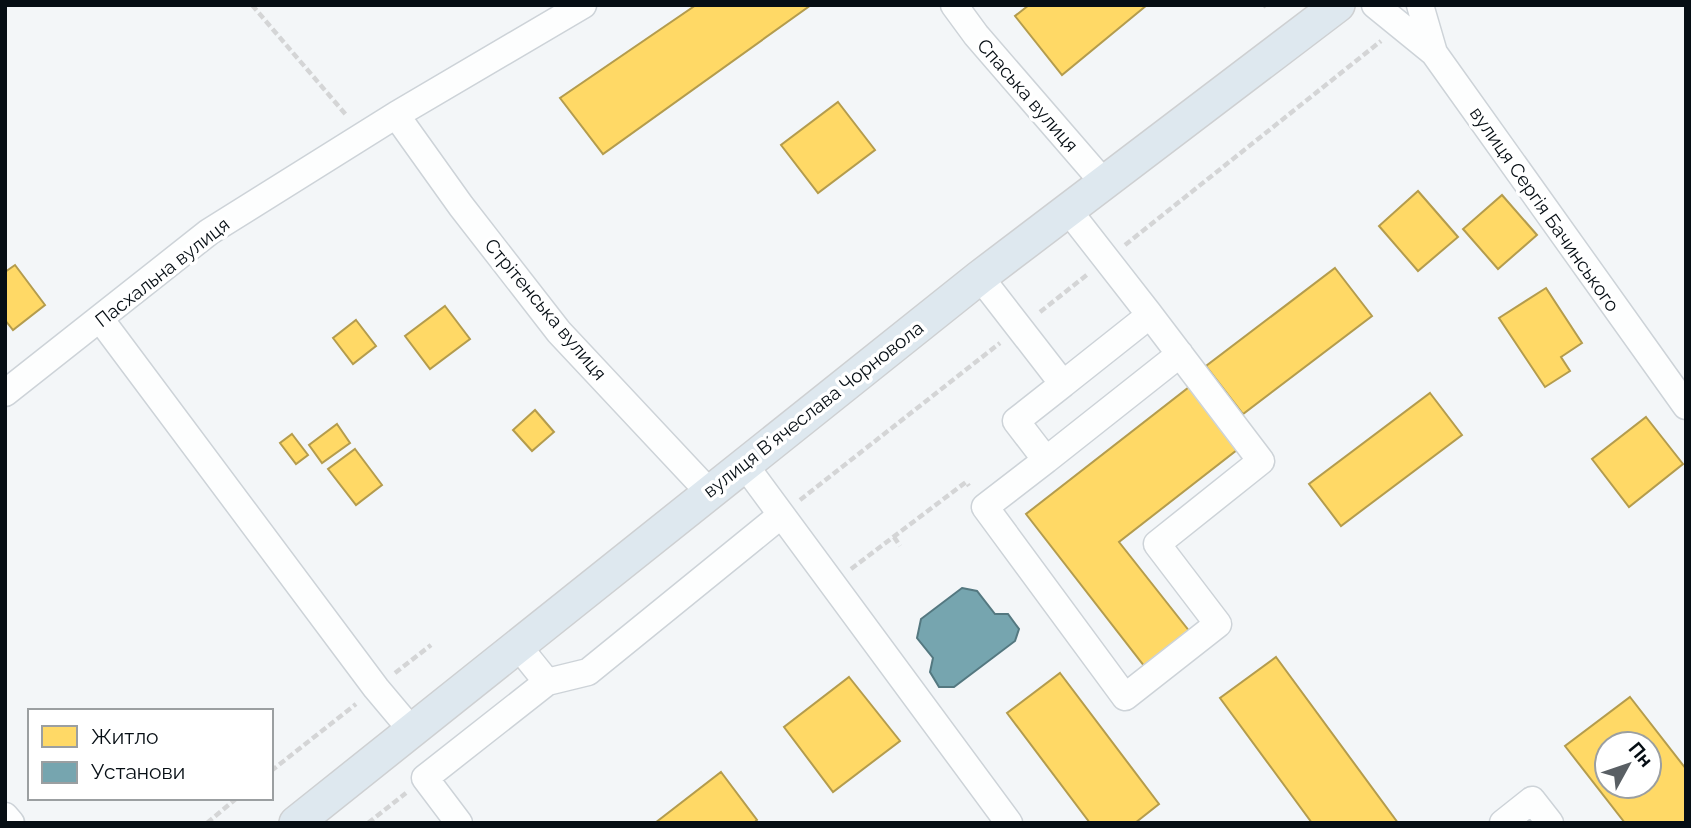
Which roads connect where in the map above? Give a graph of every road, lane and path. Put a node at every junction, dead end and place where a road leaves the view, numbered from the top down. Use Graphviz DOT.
graph roads {
  1 [pos="252,5"];
  2 [pos="583,5"];
  3 [pos="954,5"];
  4 [pos="1338,5"];
  5 [pos="1375,5"];
  6 [pos="1420,5"];
  7 [pos="1384,38"];
  8 [pos="1434,53"];
  9 [pos="397,115"];
  10 [pos="364,136"];
  11 [pos="1104,183"];
  12 [pos="1068,210"];
  13 [pos="1107,259"];
  14 [pos="980,277"];
  15 [pos="1150,315"];
  16 [pos="101,320"];
  17 [pos="1019,328"];
  18 [pos="1180,354"];
  19 [pos="1063,384"];
  20 [pos="5,393"];
  21 [pos="1686,405"];
  22 [pos="1046,460"];
  23 [pos="744,464"];
  24 [pos="709,492"];
  25 [pos="985,507"];
  26 [pos="780,516"];
  27 [pos="894,537"];
  28 [pos="900,546"];
  29 [pos="831,584"];
  30 [pos="431,645"];
  31 [pos="518,646"];
  32 [pos="547,682"];
  33 [pos="376,688"];
  34 [pos="413,732"];
  35 [pos="273,769"];
  36 [pos="425,778"];
  37 [pos="235,800"];
  38 [pos="5,816"];
  39 [pos="11,823"];
  40 [pos="206,823"];
  41 [pos="296,823"];
  42 [pos="368,823"];
  43 [pos="459,823"];
  44 [pos="1009,823"];
  45 [pos="1503,823"];
  46 [pos="1550,823"];
  1 -- 10 [label="path"];
  2 -- 9 [label="street, Пасхальна вулиця"];
  3 -- 11 [label="street, Спаська вулиця"];
  4 -- 11 [label="main road, вулиця Вʼячеслава Чорновола"];
  5 -- 8 [label="street"];
  6 -- 8 [label="street, вулиця Сергія Бачинського"];
  7 -- 13 [label="path"];
  8 -- 21 [label="street, вулиця Сергія Бачинського"];
  9 -- 10 [label="street, Пасхальна вулиця"];
  9 -- 24 [label="street, Стрітенська вулиця"];
  10 -- 16 [label="street, Пасхальна вулиця"];
  11 -- 12 [label="main road, вулиця Вʼячеслава Чорновола"];
  12 -- 13 [label="street"];
  12 -- 14 [label="main road, вулиця Вʼячеслава Чорновола"];
  13 -- 15 [label="street"];
  13 -- 17 [label="path"];
  14 -- 17 [label="street"];
  14 -- 23 [label="main road, вулиця Вʼячеслава Чорновола"];
  15 -- 18 [label="street"];
  15 -- 19 [label="street"];
  16 -- 20 [label="street, Пасхальна вулиця"];
  16 -- 33 [label="street"];
  17 -- 19 [label="street"];
  17 -- 26 [label="path"];
  18 -- 22 [label="street"];
  18 -- 25 [label="street"];
  19 -- 22 [label="street"];
  22 -- 25 [label="street"];
  23 -- 24 [label="main road, вулиця Вʼячеслава Чорновола"];
  23 -- 26 [label="street"];
  24 -- 31 [label="main road, вулиця Вʼячеслава Чорновола"];
  25 -- 27 [label="path"];
  26 -- 29 [label="street"];
  26 -- 32 [label="street"];
  27 -- 28 [label="path"];
  27 -- 29 [label="path"];
  29 -- 44 [label="street"];
  30 -- 33 [label="path"];
  31 -- 32 [label="street"];
  31 -- 34 [label="main road, вулиця Вʼячеслава Чорновола"];
  32 -- 36 [label="street"];
  33 -- 34 [label="street"];
  33 -- 35 [label="path"];
  34 -- 41 [label="main road, вулиця Вʼячеслава Чорновола"];
  36 -- 42 [label="path"];
  36 -- 43 [label="street"];
  37 -- 40 [label="path"];
  38 -- 39 [label="street"];
  45 -- 46 [label="street"];
}
